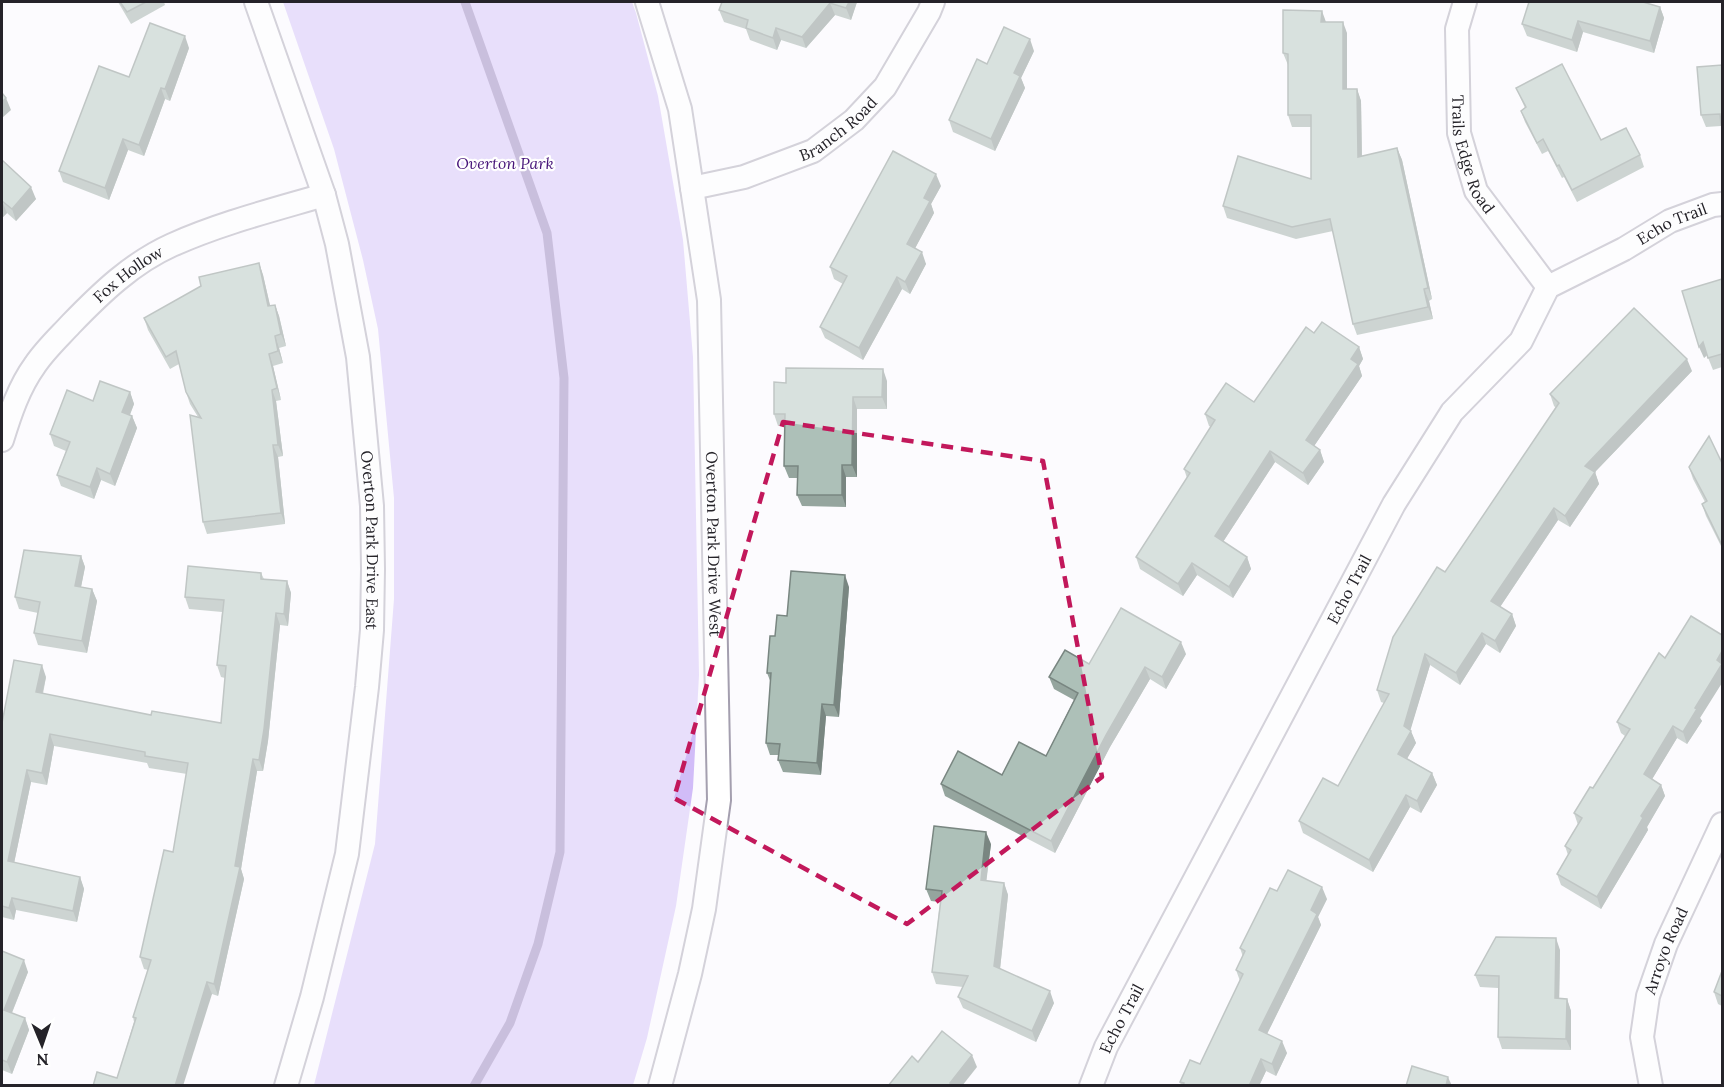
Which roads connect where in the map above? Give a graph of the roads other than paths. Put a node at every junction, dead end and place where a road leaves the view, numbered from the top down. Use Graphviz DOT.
graph roads {
  1 [pos="256,2"];
  2 [pos="647,2"];
  3 [pos="933,2"];
  4 [pos="1465,2"];
  5 [pos="693,188"];
  6 [pos="324,195"];
  7 [pos="1722,204"];
  8 [pos="1548,287"];
  9 [pos="2,440"];
  10 [pos="1722,824"];
  11 [pos="286,1086"];
  12 [pos="660,1086"];
  13 [pos="1091,1086"];
  14 [pos="1651,1086"];
  1 -- 6 [label="street, Overton Park Drive East"];
  2 -- 5 [label="street, Overton Park Drive West"];
  3 -- 5 [label="street, Branch Road"];
  4 -- 8 [label="street, Trails Edge Road"];
  5 -- 12 [label="street, Overton Park Drive West"];
  6 -- 9 [label="street, Fox Hollow"];
  6 -- 11 [label="street, Overton Park Drive East"];
  7 -- 8 [label="street, Echo Trail"];
  8 -- 13 [label="street, Echo Trail"];
  10 -- 14 [label="street, Arroyo Road"];
}
